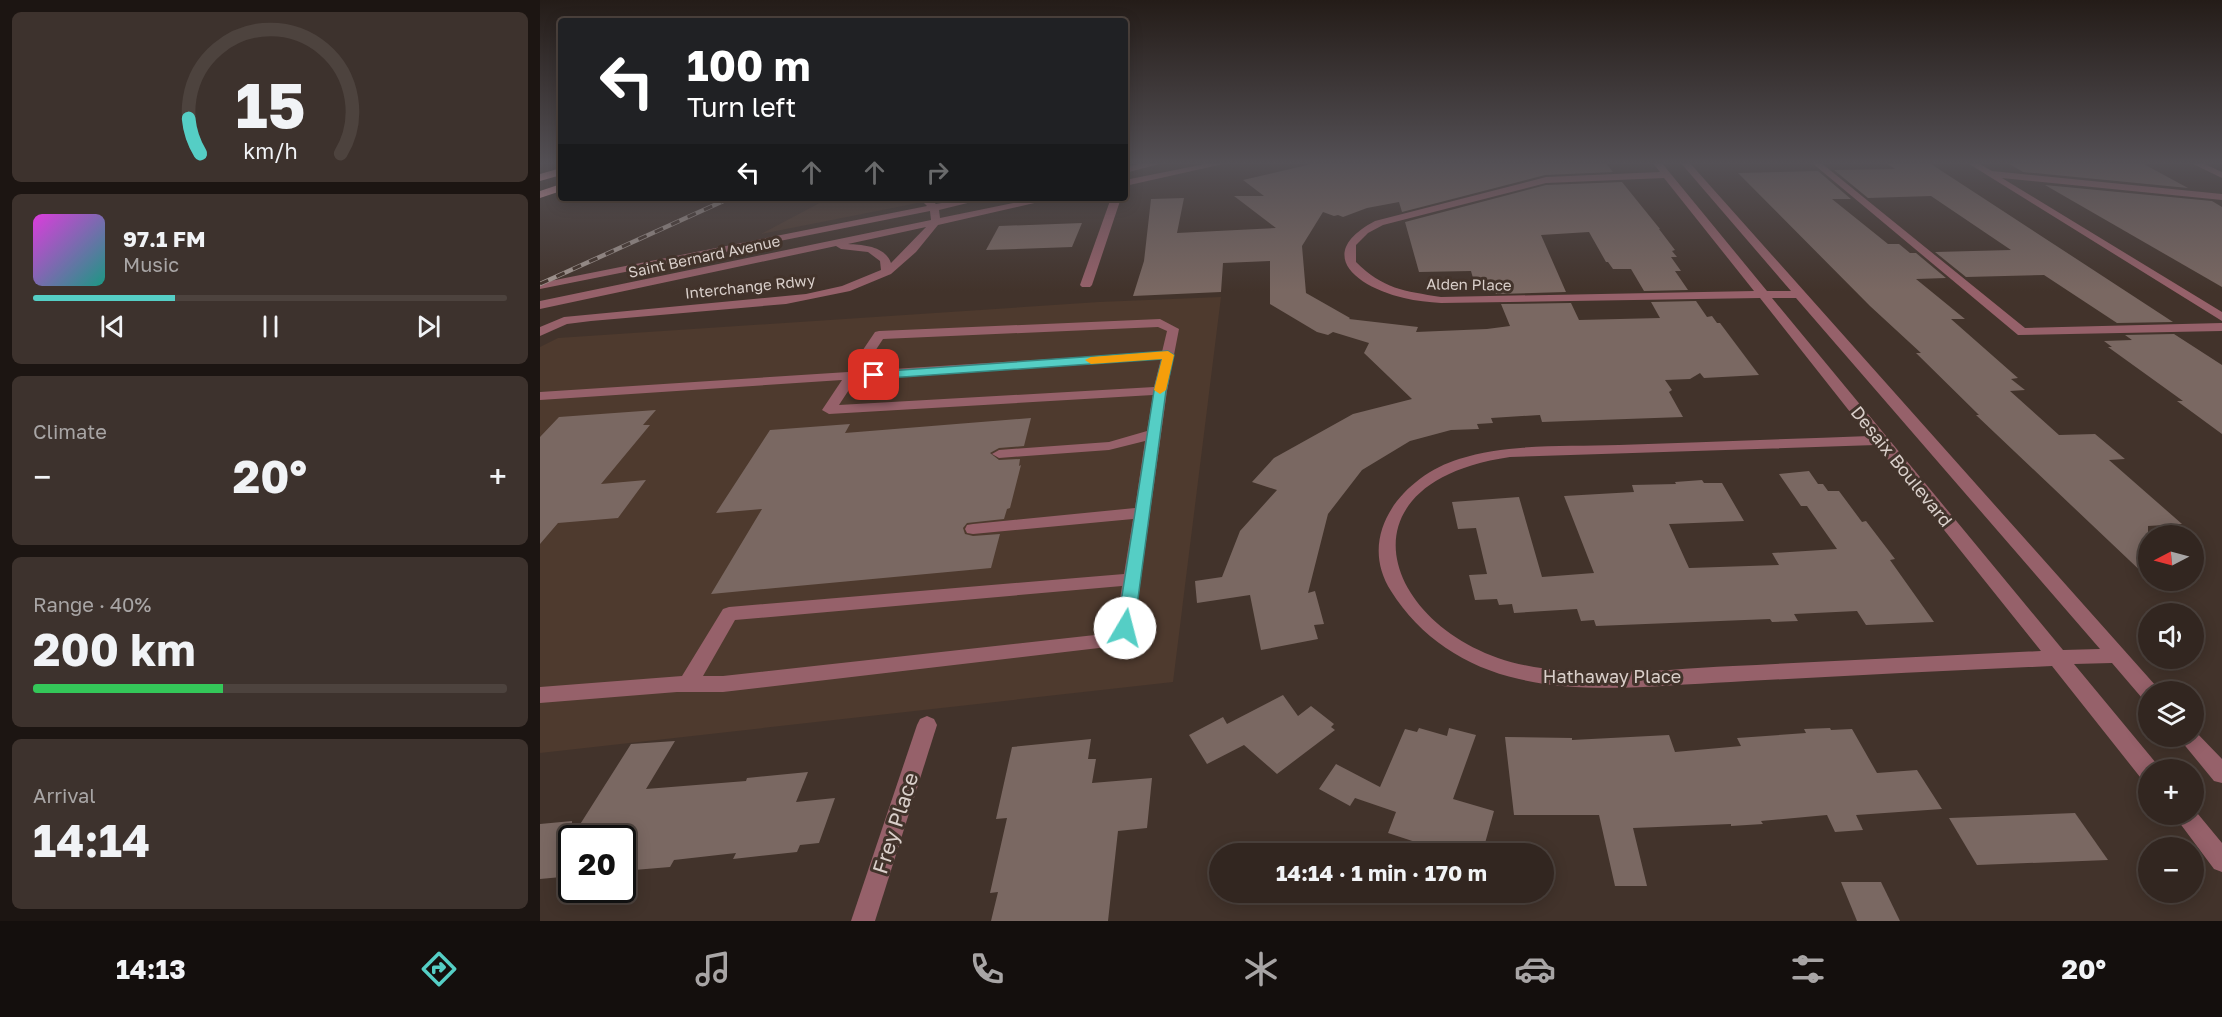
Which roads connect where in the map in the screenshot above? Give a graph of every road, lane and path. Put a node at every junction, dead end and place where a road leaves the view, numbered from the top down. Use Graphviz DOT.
graph roads {
  1 [pos="931,205"];
  2 [pos="948,205"];
  3 [pos="1016,205"];
  4 [pos="1114,205"];
  5 [pos="1450,205"];
  6 [pos="1691,205"];
  7 [pos="1722,205"];
  8 [pos="1867,205"];
  9 [pos="2039,205"];
  10 [pos="934,208"];
  11 [pos="936,221"];
  12 [pos="826,245"];
  13 [pos="887,272"];
  14 [pos="1086,285"];
  15 [pos="540,286"];
  16 [pos="1800,294"];
  17 [pos="1763,295"];
  18 [pos="540,305"];
  19 [pos="2222,317"];
  20 [pos="2222,327"];
  21 [pos="540,332"];
  22 [pos="1168,355"];
  23 [pos="852,377"];
  24 [pos="1160,391"];
  25 [pos="540,396"];
  26 [pos="1154,434"];
  27 [pos="1880,440"];
  28 [pos="999,454"];
  29 [pos="1142,513"];
  30 [pos="973,529"];
  31 [pos="1132,579"];
  32 [pos="2117,655"];
  33 [pos="2057,658"];
  34 [pos="2139,681"];
  35 [pos="688,684"];
  36 [pos="540,695"];
  37 [pos="927,725"];
  38 [pos="2199,747"];
  39 [pos="2139,759"];
  40 [pos="2222,774"];
  41 [pos="2193,825"];
  42 [pos="2222,861"];
  43 [pos="863,921"];
  1 -- 10 [label="street"];
  2 -- 10 [label="street, Saint Bernard Avenue"];
  3 -- 11 [label="street, Saint Bernard Avenue"];
  4 -- 14 [label="street"];
  5 -- 17 [label="street, Alden Place"];
  6 -- 17 [label="street, Desaix Boulevard"];
  7 -- 16 [label="street, Desaix Boulevard"];
  8 -- 20 [label="street"];
  9 -- 19 [label="street"];
  10 -- 11 [label="street"];
  10 -- 15 [label="street, Saint Bernard Avenue"];
  11 -- 12 [label="street, Saint Bernard Avenue"];
  11 -- 13 [label="street, Interchange Rdwy"];
  12 -- 13 [label="street"];
  12 -- 18 [label="street, Saint Bernard Avenue"];
  13 -- 21 [label="street, Interchange Rdwy"];
  16 -- 17 [label="street, Alden Place"];
  16 -- 32 [label="street, Desaix Boulevard"];
  17 -- 27 [label="street, Desaix Boulevard"];
  22 -- 23 [label="street"];
  22 -- 23 [label="street"];
  22 -- 24 [label="street"];
  23 -- 24 [label="street"];
  23 -- 25 [label="street"];
  24 -- 26 [label="street"];
  26 -- 28 [label="street"];
  26 -- 29 [label="street"];
  27 -- 33 [label="street, Desaix Boulevard"];
  27 -- 33 [label="street, Hathaway Place"];
  29 -- 30 [label="street"];
  29 -- 31 [label="street"];
  31 -- 35 [label="street"];
  31 -- 35 [label="street"];
  32 -- 33 [label="street, Hathaway Place"];
  32 -- 34 [label="street, Desaix Boulevard"];
  33 -- 39 [label="street, Desaix Boulevard"];
  35 -- 36 [label="street"];
  37 -- 43 [label="street, Frey Place"];
  38 -- 40 [label="street"];
  41 -- 42 [label="street"];
}
